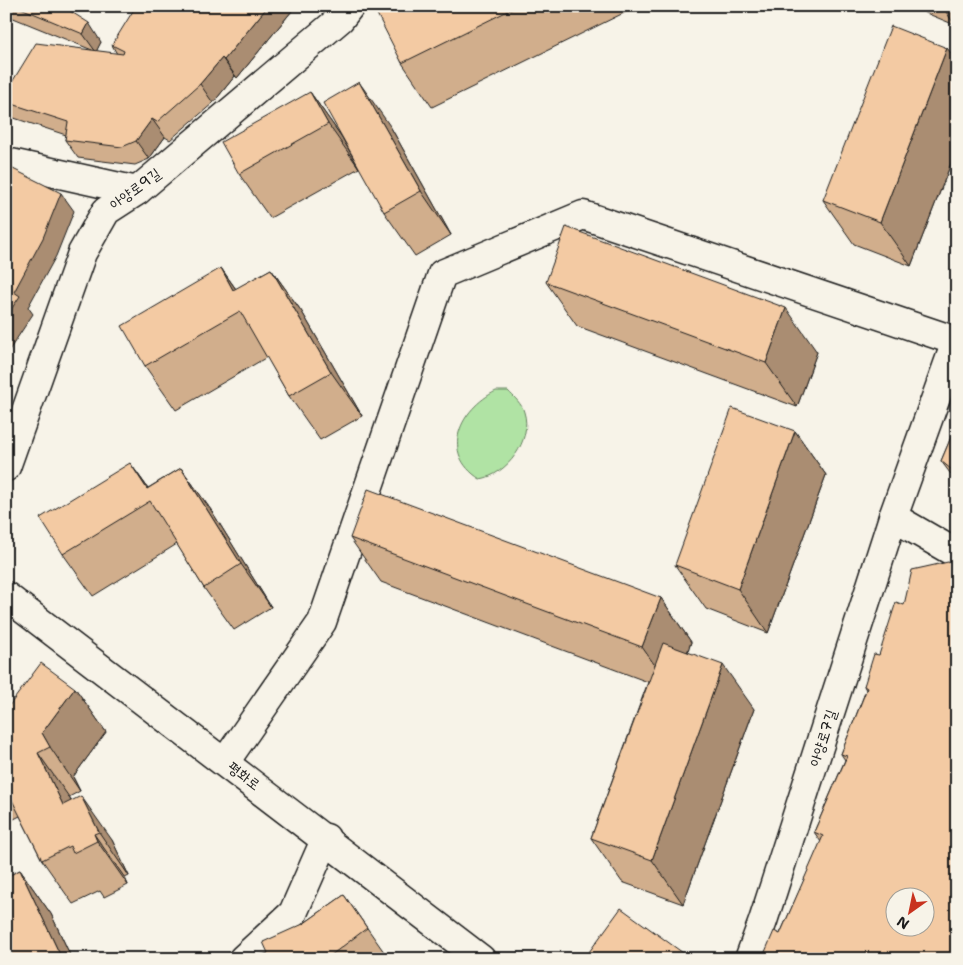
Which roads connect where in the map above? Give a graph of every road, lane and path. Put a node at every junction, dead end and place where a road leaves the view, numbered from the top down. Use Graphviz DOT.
graph roads {
  1 [pos="350,6"];
  2 [pos="6,162"];
  3 [pos="137,191"];
  4 [pos="956,340"];
  5 [pos="6,467"];
  6 [pos="893,517"];
  7 [pos="957,554"];
  8 [pos="6,596"];
  9 [pos="225,762"];
  10 [pos="326,838"];
  11 [pos="243,959"];
  12 [pos="480,959"];
  13 [pos="749,959"];
  1 -- 3 [label="street, 아양로9길"];
  2 -- 3 [label="street"];
  3 -- 5 [label="street, 아양로9길"];
  4 -- 6 [label="street, 아양로7길"];
  4 -- 9 [label="street"];
  6 -- 7 [label="street"];
  6 -- 13 [label="street, 아양로7길"];
  8 -- 9 [label="street, 평화로"];
  9 -- 10 [label="street, 평화로"];
  10 -- 11 [label="street"];
  10 -- 12 [label="street, 평화로"];
}
